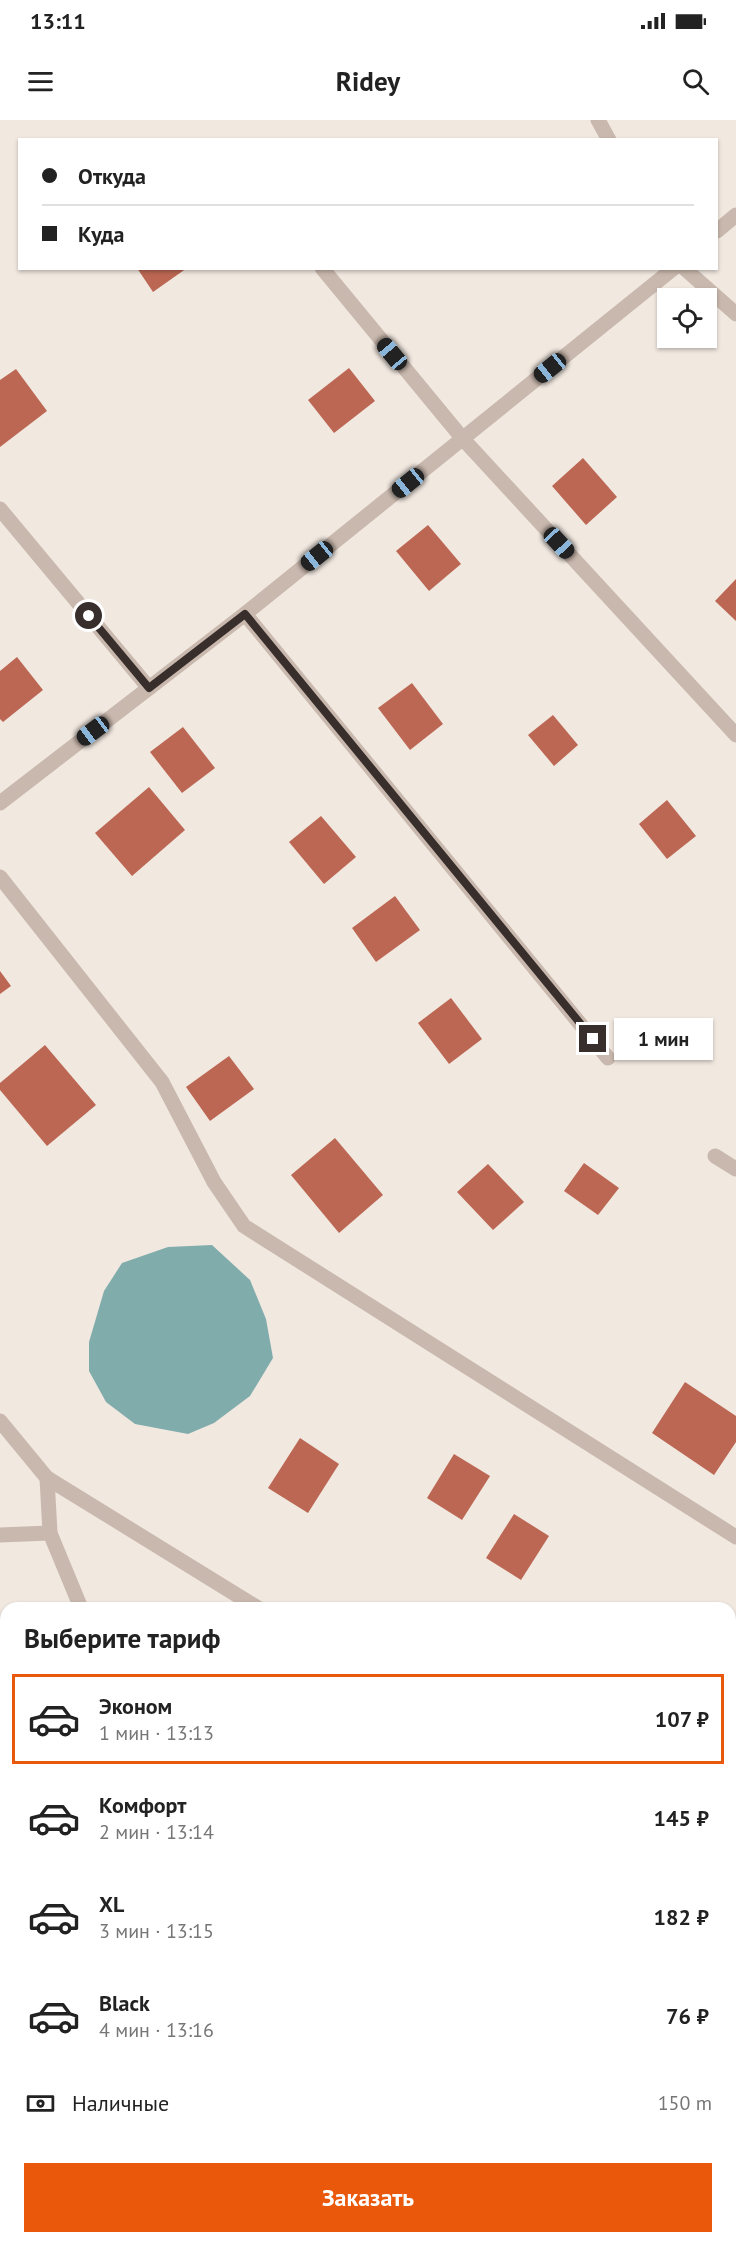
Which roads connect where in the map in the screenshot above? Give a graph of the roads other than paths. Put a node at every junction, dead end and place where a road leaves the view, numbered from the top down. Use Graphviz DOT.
graph roads {
  1 [pos="598,120"];
  2 [pos="608,138"];
  3 [pos="736,215"];
  4 [pos="718,230"];
  5 [pos="324,270"];
  6 [pos="672,270"];
  7 [pos="686,270"];
  8 [pos="736,314"];
  9 [pos="463,439"];
  10 [pos="0,509"];
  11 [pos="245,614"];
  12 [pos="149,688"];
  13 [pos="736,735"];
  14 [pos="0,803"];
  15 [pos="0,878"];
  16 [pos="608,1058"];
  17 [pos="715,1156"];
  18 [pos="736,1169"];
  19 [pos="0,1421"];
  20 [pos="47,1478"];
  21 [pos="50,1533"];
  22 [pos="0,1535"];
  23 [pos="736,1537"];
  24 [pos="79,1602"];
  25 [pos="248,1602"];
  1 -- 2 [label="street"];
  3 -- 4 [label="street"];
  5 -- 9 [label="street"];
  6 -- 9 [label="street"];
  7 -- 8 [label="street"];
  9 -- 11 [label="street"];
  9 -- 13 [label="street"];
  10 -- 12 [label="street"];
  11 -- 12 [label="street"];
  11 -- 16 [label="street"];
  12 -- 14 [label="street"];
  15 -- 23 [label="street"];
  17 -- 18 [label="street"];
  19 -- 20 [label="street"];
  20 -- 21 [label="street"];
  20 -- 25 [label="street"];
  21 -- 22 [label="street"];
  21 -- 24 [label="street"];
}
